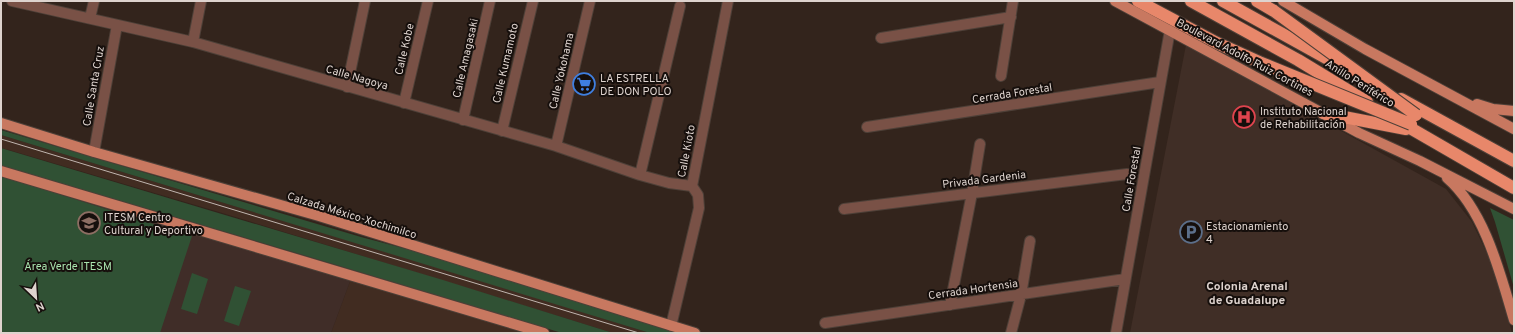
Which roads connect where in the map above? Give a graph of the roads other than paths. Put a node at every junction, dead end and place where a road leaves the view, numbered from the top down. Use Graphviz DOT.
graph roads {
  1 [pos="12,1"];
  2 [pos="94,1"];
  3 [pos="201,1"];
  4 [pos="365,1"];
  5 [pos="428,1"];
  6 [pos="490,1"];
  7 [pos="532,1"];
  8 [pos="590,1"];
  9 [pos="728,1"];
  10 [pos="1013,1"];
  11 [pos="1115,1"];
  12 [pos="1138,1"];
  13 [pos="1191,1"];
  14 [pos="1222,1"];
  15 [pos="1257,1"];
  16 [pos="1283,1"];
  17 [pos="39,4"];
  18 [pos="680,6"];
  19 [pos="1011,17"];
  20 [pos="90,18"];
  21 [pos="117,25"];
  22 [pos="1170,30"];
  23 [pos="881,38"];
  24 [pos="192,42"];
  25 [pos="1001,76"];
  26 [pos="1160,82"];
  27 [pos="347,87"];
  28 [pos="1457,99"];
  29 [pos="404,103"];
  30 [pos="1514,111"];
  31 [pos="1323,113"];
  32 [pos="463,120"];
  33 [pos="1,123"];
  34 [pos="1413,123"];
  35 [pos="867,127"];
  36 [pos="1514,129"];
  37 [pos="502,131"];
  38 [pos="980,144"];
  39 [pos="556,146"];
  40 [pos="94,152"];
  41 [pos="1514,161"];
  42 [pos="1514,167"];
  43 [pos="1,171"];
  44 [pos="1439,171"];
  45 [pos="1127,174"];
  46 [pos="640,175"];
  47 [pos="1514,181"];
  48 [pos="692,186"];
  49 [pos="1514,188"];
  50 [pos="972,193"];
  51 [pos="844,209"];
  52 [pos="1514,209"];
  53 [pos="1030,241"];
  54 [pos="1125,279"];
  55 [pos="1021,295"];
  56 [pos="950,305"];
  57 [pos="1514,320"];
  58 [pos="825,323"];
  59 [pos="672,326"];
  60 [pos="544,333"];
  61 [pos="695,333"];
  62 [pos="1011,333"];
  63 [pos="1116,333"];
  1 -- 17 [label="street, Calle Nagoya"];
  2 -- 20 [label="street"];
  3 -- 24 [label="street"];
  4 -- 27 [label="street"];
  5 -- 29 [label="street, Calle Kobe"];
  6 -- 32 [label="street, Calle Amagasaki"];
  7 -- 37 [label="street, Calle Kumamoto"];
  8 -- 39 [label="street, Calle Yokohama"];
  9 -- 48 [label="street, Calle Kioto"];
  10 -- 19 [label="street"];
  11 -- 22 [label="main road, Boulevard Adolfo Ruiz Cortines"];
  12 -- 34 [label="highway, bridge"];
  13 -- 34 [label="highway, Anillo Periférico"];
  14 -- 41 [label="highway, Anillo Periférico"];
  15 -- 34 [label="highway, bridge"];
  16 -- 28 [label="main road"];
  17 -- 20 [label="street, Calle Nagoya"];
  18 -- 46 [label="street"];
  19 -- 23 [label="street"];
  19 -- 25 [label="street"];
  20 -- 21 [label="street, Calle Nagoya"];
  21 -- 24 [label="street, Calle Nagoya"];
  21 -- 40 [label="street, Calle Santa Cruz"];
  22 -- 26 [label="street, Calle Forestal"];
  22 -- 31 [label="main road, Boulevard Adolfo Ruiz Cortines"];
  24 -- 27 [label="street, Calle Nagoya"];
  26 -- 35 [label="street, Cerrada Forestal"];
  26 -- 54 [label="street, Calle Forestal"];
  27 -- 29 [label="street, Calle Nagoya"];
  28 -- 30 [label="main road"];
  28 -- 36 [label="main road"];
  29 -- 32 [label="street, Calle Nagoya"];
  31 -- 34 [label="highway"];
  31 -- 44 [label="main road, Boulevard Adolfo Ruiz Cortines"];
  32 -- 37 [label="street, Calle Nagoya"];
  33 -- 40 [label="main road, Calzada México-Xochimilco"];
  34 -- 42 [label="highway"];
  34 -- 47 [label="highway"];
  34 -- 49 [label="highway, Anillo Periférico"];
  37 -- 39 [label="street, Calle Nagoya"];
  38 -- 50 [label="street"];
  39 -- 46 [label="street, Calle Nagoya"];
  40 -- 59 [label="main road, Calzada México-Xochimilco"];
  43 -- 60 [label="main road"];
  44 -- 52 [label="main road, Boulevard Adolfo Ruiz Cortines"];
  44 -- 57 [label="main road"];
  45 -- 50 [label="street, Privada Gardenia"];
  46 -- 48 [label="street, Calle Nagoya"];
  48 -- 59 [label="street, Calle Kioto"];
  50 -- 51 [label="street, Privada Gardenia"];
  50 -- 56 [label="street"];
  53 -- 55 [label="street"];
  54 -- 55 [label="street, Cerrada Hortensia"];
  54 -- 63 [label="street, Calle Forestal"];
  55 -- 56 [label="street, Cerrada Hortensia"];
  55 -- 62 [label="street"];
  56 -- 58 [label="street, Cerrada Hortensia"];
  59 -- 61 [label="main road, Calzada México-Xochimilco"];
}
